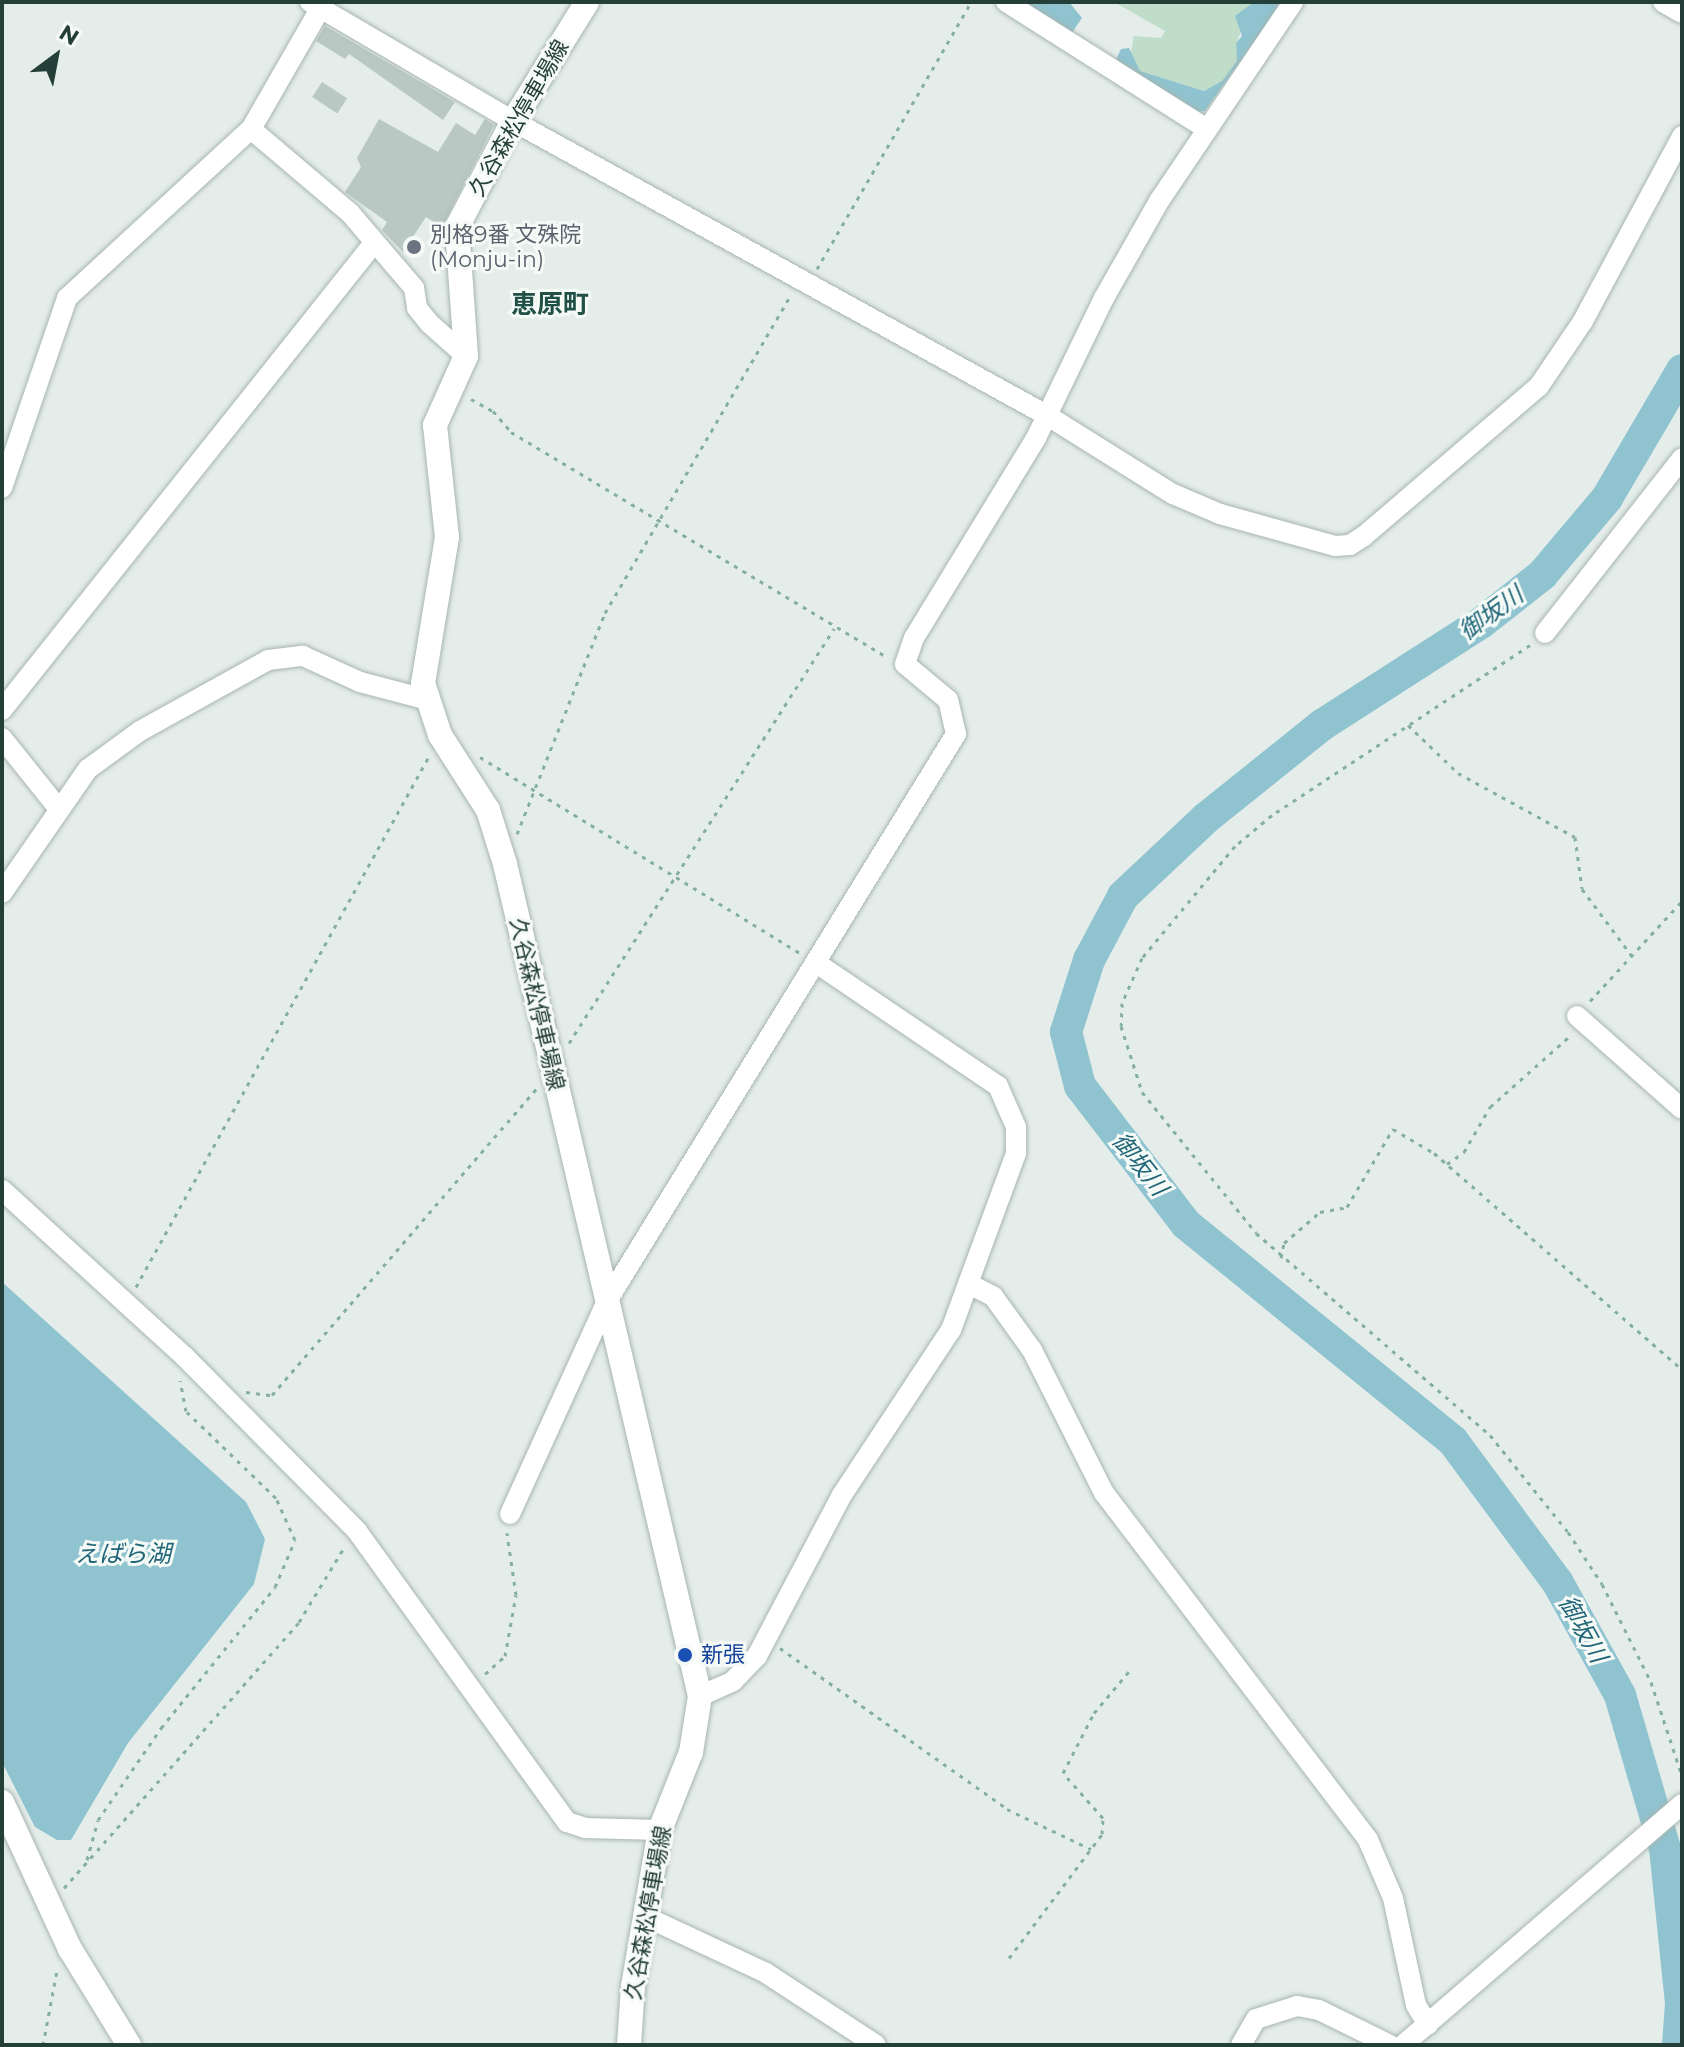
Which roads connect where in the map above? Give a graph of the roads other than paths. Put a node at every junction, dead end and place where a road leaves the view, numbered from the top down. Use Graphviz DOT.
graph roads {
  1 [pos="587,2"];
  2 [pos="1006,2"];
  3 [pos="1293,2"];
  4 [pos="1663,2"];
  5 [pos="318,4"];
  6 [pos="1682,13"];
  7 [pos="513,121"];
  8 [pos="251,129"];
  9 [pos="1207,129"];
  10 [pos="1682,136"];
  11 [pos="374,243"];
  12 [pos="466,356"];
  13 [pos="1048,416"];
  14 [pos="1682,458"];
  15 [pos="2,488"];
  16 [pos="1545,633"];
  17 [pos="425,699"];
  18 [pos="2,710"];
  19 [pos="2,738"];
  20 [pos="58,808"];
  21 [pos="2,893"];
  22 [pos="818,964"];
  23 [pos="1581,1019"];
  24 [pos="1682,1109"];
  25 [pos="2,1190"];
  26 [pos="971,1285"];
  27 [pos="607,1301"];
  28 [pos="510,1514"];
  29 [pos="700,1696"];
  30 [pos="2,1802"];
  31 [pos="1682,1804"];
  32 [pos="660,1830"];
  33 [pos="644,1916"];
  34 [pos="1428,2025"];
  35 [pos="129,2045"];
  36 [pos="629,2045"];
  37 [pos="876,2045"];
  38 [pos="1241,2045"];
  39 [pos="1390,2045"];
  40 [pos="1403,2045"];
  1 -- 7 [label="main road, 久谷森松停車場線"];
  2 -- 9 [label="street"];
  3 -- 9 [label="street"];
  4 -- 6 [label="street"];
  5 -- 7 [label="street"];
  5 -- 8 [label="street"];
  7 -- 12 [label="main road, 久谷森松停車場線"];
  7 -- 13 [label="street"];
  8 -- 11 [label="street"];
  8 -- 15 [label="street"];
  9 -- 13 [label="street"];
  10 -- 13 [label="street"];
  11 -- 12 [label="street"];
  11 -- 18 [label="street"];
  12 -- 17 [label="main road, 久谷森松停車場線"];
  13 -- 22 [label="street"];
  14 -- 16 [label="street"];
  17 -- 20 [label="street"];
  17 -- 27 [label="main road, 久谷森松停車場線"];
  19 -- 20 [label="street"];
  20 -- 21 [label="street"];
  22 -- 26 [label="street"];
  22 -- 27 [label="street"];
  23 -- 24 [label="street"];
  25 -- 32 [label="street"];
  26 -- 29 [label="street"];
  26 -- 34 [label="street"];
  27 -- 28 [label="street"];
  27 -- 29 [label="main road, 久谷森松停車場線"];
  29 -- 32 [label="main road, 久谷森松停車場線"];
  30 -- 35 [label="main road"];
  31 -- 34 [label="street"];
  32 -- 33 [label="main road, 久谷森松停車場線"];
  33 -- 36 [label="main road, 久谷森松停車場線"];
  33 -- 37 [label="street"];
  34 -- 40 [label="street"];
  38 -- 39 [label="street"];
}
